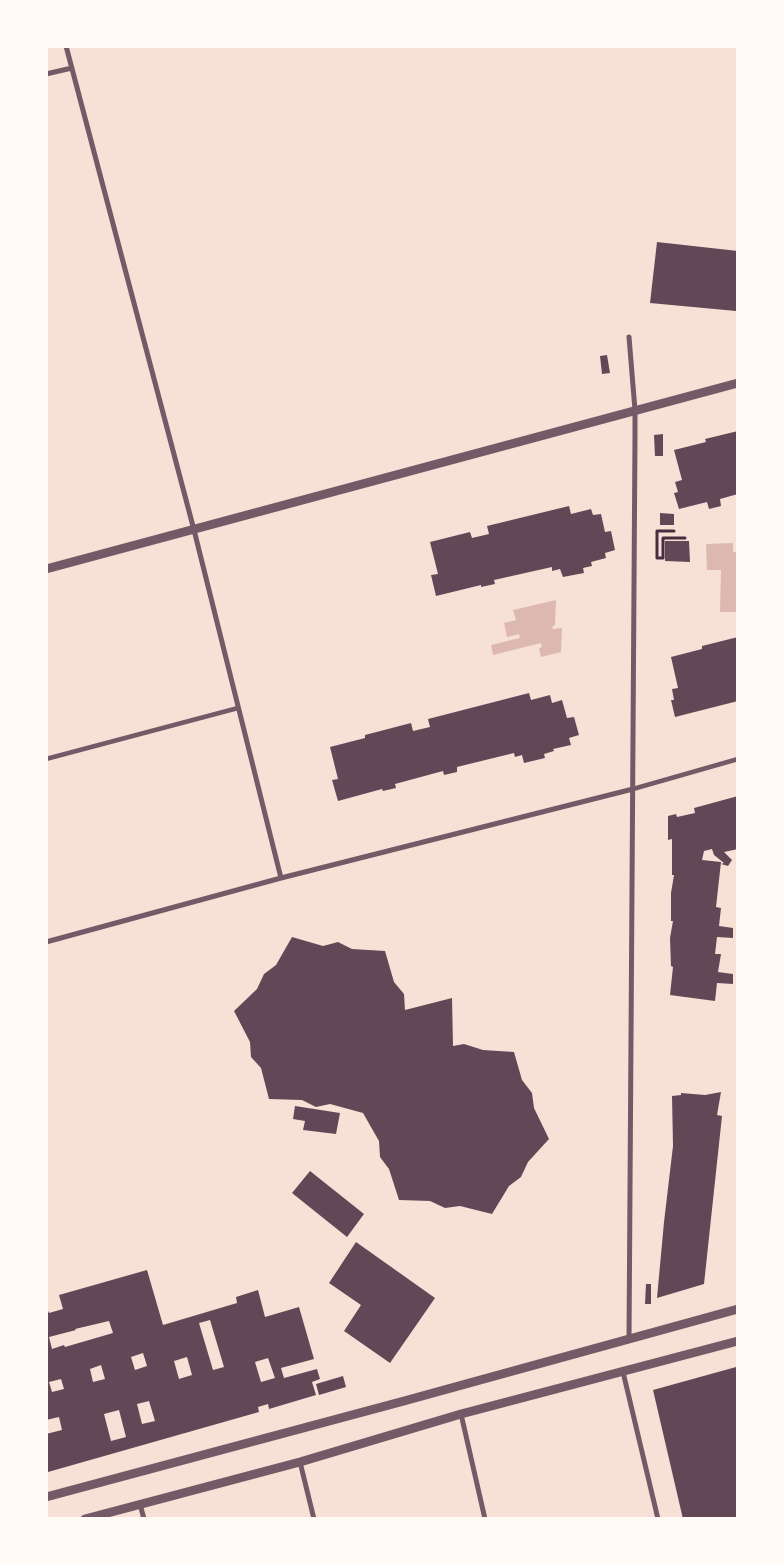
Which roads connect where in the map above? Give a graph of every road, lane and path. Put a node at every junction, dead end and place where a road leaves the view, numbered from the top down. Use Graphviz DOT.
graph roads {
  1 [pos="66,46"];
  2 [pos="72,68"];
  3 [pos="46,74"];
  4 [pos="629,337"];
  5 [pos="738,383"];
  6 [pos="635,410"];
  7 [pos="194,530"];
  8 [pos="674,531"];
  9 [pos="685,538"];
  10 [pos="46,569"];
  11 [pos="238,708"];
  12 [pos="46,759"];
  13 [pos="738,759"];
  14 [pos="633,789"];
  15 [pos="281,878"];
  16 [pos="46,942"];
  17 [pos="738,1309"];
  18 [pos="628,1338"];
  19 [pos="738,1341"];
  20 [pos="623,1372"];
  21 [pos="461,1414"];
  22 [pos="300,1462"];
  23 [pos="46,1497"];
  24 [pos="140,1503"];
  25 [pos="84,1519"];
  26 [pos="144,1519"];
  27 [pos="314,1519"];
  28 [pos="486,1519"];
  29 [pos="658,1519"];
  1 -- 2 [label="street"];
  2 -- 3 [label="street"];
  2 -- 7 [label="street"];
  4 -- 6 [label="street"];
  5 -- 6 [label="street"];
  6 -- 7 [label="street"];
  6 -- 14 [label="street"];
  7 -- 10 [label="street"];
  7 -- 11 [label="street"];
  8 -- 9 [label="path"];
  11 -- 12 [label="street"];
  11 -- 15 [label="street"];
  13 -- 14 [label="street"];
  14 -- 15 [label="street"];
  14 -- 18 [label="street"];
  15 -- 16 [label="street"];
  17 -- 18 [label="street"];
  18 -- 23 [label="street"];
  19 -- 20 [label="street"];
  20 -- 21 [label="street"];
  20 -- 29 [label="street"];
  21 -- 22 [label="street"];
  21 -- 28 [label="street"];
  22 -- 24 [label="street"];
  22 -- 27 [label="street"];
  24 -- 25 [label="street"];
  24 -- 26 [label="street"];
}
